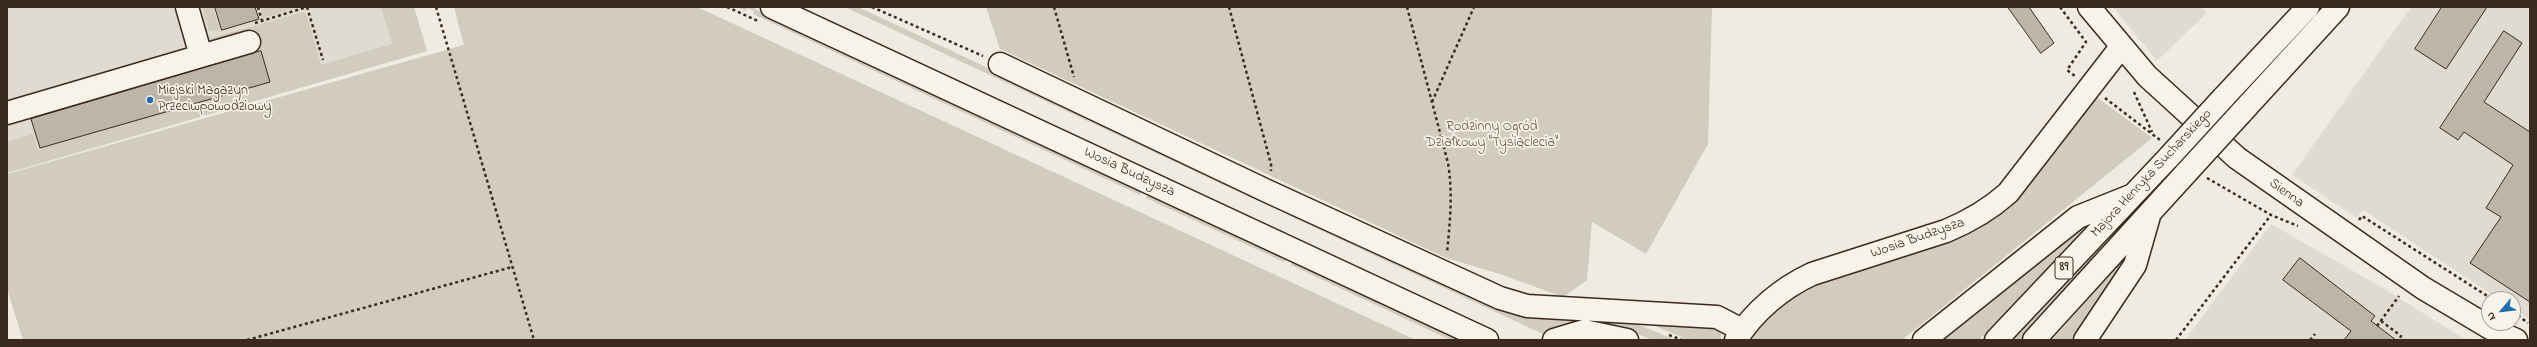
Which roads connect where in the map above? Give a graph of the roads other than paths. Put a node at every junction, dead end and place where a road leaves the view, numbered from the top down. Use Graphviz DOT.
graph roads {
  1 [pos="187,7"];
  2 [pos="772,7"];
  3 [pos="2089,7"];
  4 [pos="2308,7"];
  5 [pos="2338,7"];
  6 [pos="249,42"];
  7 [pos="2121,48"];
  8 [pos="201,56"];
  9 [pos="1000,64"];
  10 [pos="7,113"];
  11 [pos="2133,195"];
  12 [pos="2150,211"];
  13 [pos="1739,335"];
  14 [pos="1612,338"];
  15 [pos="1487,340"];
  16 [pos="1554,340"];
  17 [pos="1924,340"];
  18 [pos="1996,340"];
  19 [pos="2034,340"];
  20 [pos="2086,340"];
  21 [pos="2516,340"];
  1 -- 8 [label="main road"];
  2 -- 15 [label="main road, Wosia Budzysza"];
  3 -- 7 [label="main road, Sienna"];
  4 -- 11 [label="main road, Majora Henryka Sucharskiego / 89, bridge"];
  5 -- 12 [label="main road, Majora Henryka Sucharskiego / 89, bridge"];
  6 -- 8 [label="main road"];
  7 -- 13 [label="main road, Wosia Budzysza"];
  7 -- 21 [label="main road, Sienna"];
  8 -- 10 [label="main road"];
  9 -- 13 [label="main road"];
  11 -- 17 [label="main road"];
  11 -- 18 [label="main road, Majora Henryka Sucharskiego / 89"];
  12 -- 19 [label="main road, Majora Henryka Sucharskiego / 89"];
  12 -- 20 [label="main road"];
  14 -- 16 [label="main road"];
}
